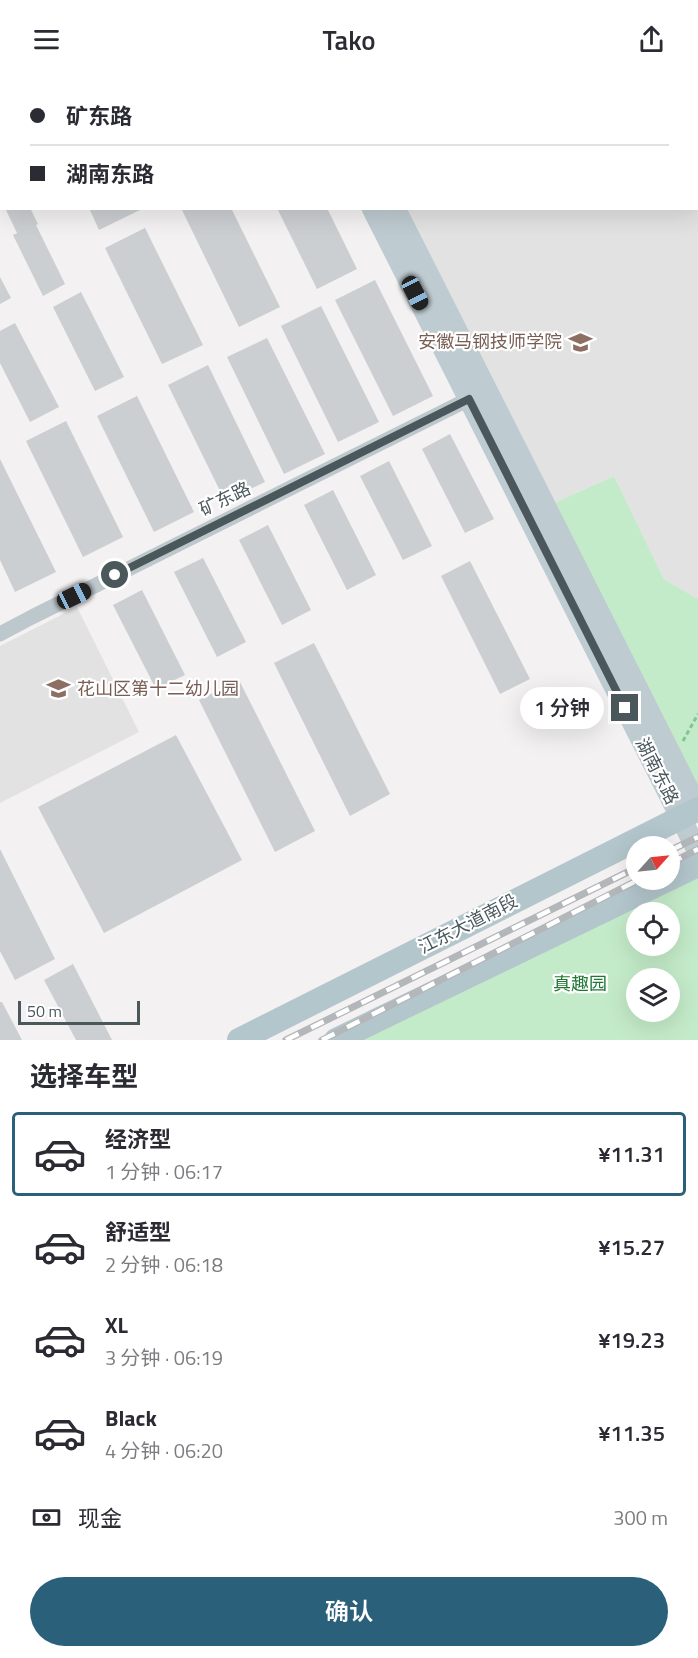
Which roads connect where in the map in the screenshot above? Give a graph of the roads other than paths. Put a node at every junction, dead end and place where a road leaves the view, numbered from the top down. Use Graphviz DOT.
graph roads {
  1 [pos="373,210"];
  2 [pos="396,210"];
  3 [pos="469,399"];
  4 [pos="0,634"];
  5 [pos="698,808"];
  6 [pos="698,852"];
  7 [pos="698,865"];
  8 [pos="680,874"];
  9 [pos="646,890"];
  10 [pos="239,1040"];
  11 [pos="336,1040"];
  1 -- 3 [label="main road, 湖南东路"];
  2 -- 5 [label="main road"];
  3 -- 4 [label="street, 矿东路"];
  3 -- 6 [label="main road, 湖南东路"];
  5 -- 10 [label="main road, 江东大道南段"];
  7 -- 8 [label="main road"];
  9 -- 11 [label="main road"];
}
